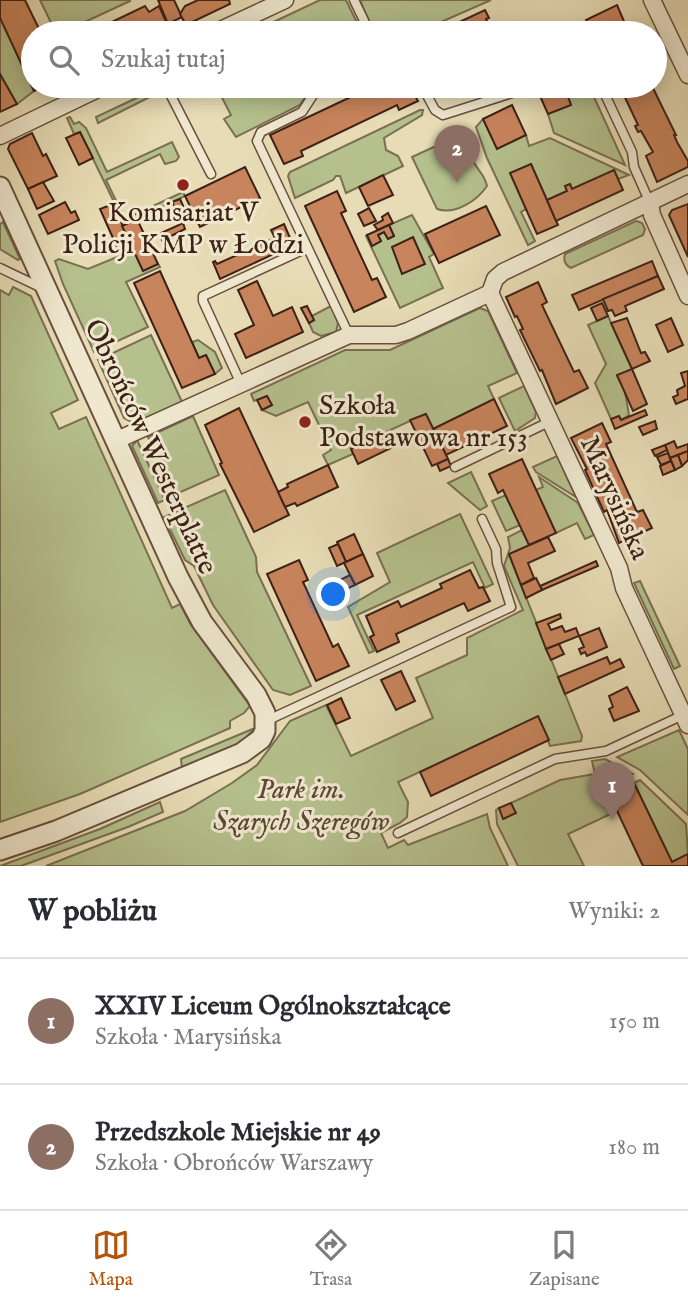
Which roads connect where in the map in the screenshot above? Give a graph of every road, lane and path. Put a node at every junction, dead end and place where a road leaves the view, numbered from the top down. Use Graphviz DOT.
graph roads {
  1 [pos="285,0"];
  2 [pos="354,0"];
  3 [pos="652,0"];
  4 [pos="240,21"];
  5 [pos="364,21"];
  6 [pos="662,21"];
  7 [pos="667,31"];
  8 [pos="688,75"];
  9 [pos="79,98"];
  10 [pos="172,98"];
  11 [pos="311,98"];
  12 [pos="428,98"];
  13 [pos="496,98"];
  14 [pos="607,98"];
  15 [pos="0,136"];
  16 [pos="211,174"];
  17 [pos="688,184"];
  18 [pos="0,187"];
  19 [pos="650,203"];
  20 [pos="307,248"];
  21 [pos="0,268"];
  22 [pos="47,290"];
  23 [pos="490,293"];
  24 [pos="688,296"];
  25 [pos="349,335"];
  26 [pos="241,384"];
  27 [pos="551,421"];
  28 [pos="116,441"];
  29 [pos="454,467"];
  30 [pos="482,519"];
  31 [pos="686,720"];
  32 [pos="266,721"];
  33 [pos="398,833"];
  34 [pos="0,850"];
  1 -- 4 [label="street"];
  2 -- 5 [label="lane"];
  3 -- 6 [label="street"];
  7 -- 8 [label="street"];
  9 -- 15 [label="street"];
  10 -- 16 [label="lane"];
  11 -- 20 [label="lane"];
  12 -- 13 [label="lane"];
  14 -- 19 [label="lane"];
  17 -- 19 [label="street"];
  18 -- 22 [label="street, Obrońców Westerplatte"];
  19 -- 23 [label="street"];
  19 -- 24 [label="street"];
  20 -- 25 [label="lane"];
  20 -- 26 [label="lane"];
  21 -- 22 [label="lane"];
  22 -- 28 [label="street, Obrońców Westerplatte"];
  23 -- 25 [label="street"];
  23 -- 27 [label="street, Marysińska"];
  25 -- 26 [label="street"];
  26 -- 28 [label="street"];
  27 -- 29 [label="lane"];
  27 -- 31 [label="street, Marysińska"];
  28 -- 32 [label="street, Obrońców Westerplatte"];
  30 -- 32 [label="lane"];
  31 -- 33 [label="lane"];
  32 -- 34 [label="street"];
}
